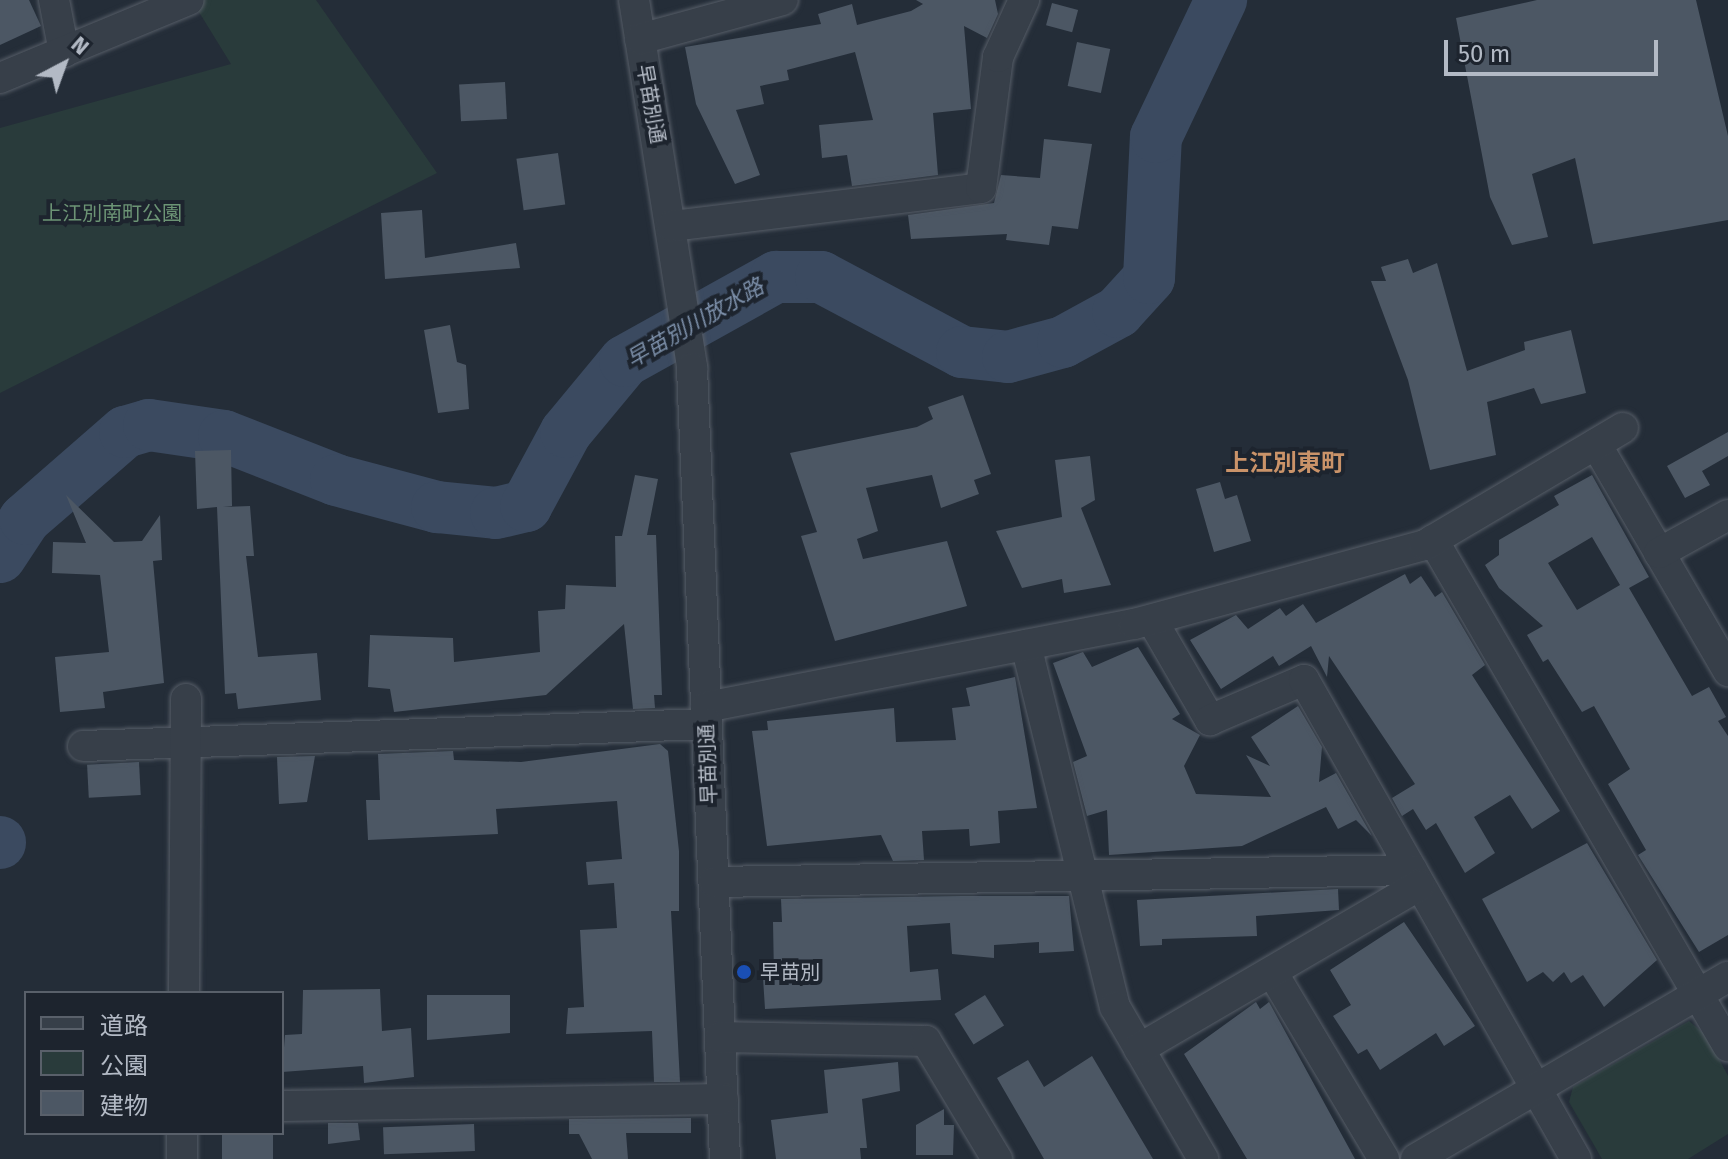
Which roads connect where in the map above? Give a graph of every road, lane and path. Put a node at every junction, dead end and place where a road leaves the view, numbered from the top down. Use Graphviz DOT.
graph roads {
  1 [pos="54,0"];
  2 [pos="188,0"];
  3 [pos="634,0"];
  4 [pos="783,0"];
  5 [pos="1024,0"];
  6 [pos="640,39"];
  7 [pos="64,52"];
  8 [pos="0,78"];
  9 [pos="674,241"];
  10 [pos="1623,428"];
  11 [pos="1596,444"];
  12 [pos="1728,515"];
  13 [pos="1433,540"];
  14 [pos="1659,553"];
  15 [pos="1152,620"];
  16 [pos="1026,645"];
  17 [pos="1728,671"];
  18 [pos="186,699"];
  19 [pos="706,716"];
  20 [pos="188,743"];
  21 [pos="83,746"];
  22 [pos="1082,872"];
  23 [pos="1416,878"];
  24 [pos="714,882"];
  25 [pos="1272,972"];
  26 [pos="1728,977"];
  27 [pos="184,991"];
  28 [pos="1698,995"];
  29 [pos="720,1037"];
  30 [pos="1728,1046"];
  31 [pos="1139,1049"];
  32 [pos="1536,1089"];
  33 [pos="723,1099"];
  34 [pos="284,1106"];
  35 [pos="182,1135"];
  36 [pos="182,1159"];
  37 [pos="725,1159"];
  38 [pos="997,1159"];
  39 [pos="1203,1159"];
  40 [pos="1384,1159"];
  41 [pos="1416,1159"];
  42 [pos="1576,1159"];
  1 -- 7 [label="street"];
  2 -- 7 [label="street"];
  3 -- 6 [label="street, 早苗別通"];
  4 -- 6 [label="street"];
  5 -- 9 [label="street"];
  6 -- 9 [label="street, 早苗別通"];
  7 -- 8 [label="street"];
  9 -- 19 [label="street, 早苗別通"];
  10 -- 11 [label="street"];
  11 -- 13 [label="street"];
  11 -- 14 [label="street"];
  12 -- 14 [label="street"];
  13 -- 15 [label="street"];
  13 -- 28 [label="street"];
  14 -- 17 [label="street"];
  15 -- 16 [label="street"];
  15 -- 23 [label="street"];
  16 -- 19 [label="street"];
  16 -- 22 [label="street"];
  18 -- 20 [label="street"];
  19 -- 20 [label="street"];
  19 -- 24 [label="street, 早苗別通"];
  20 -- 21 [label="street"];
  20 -- 27 [label="street"];
  22 -- 23 [label="street"];
  22 -- 24 [label="street"];
  22 -- 31 [label="street"];
  23 -- 25 [label="street"];
  23 -- 32 [label="street"];
  24 -- 29 [label="street, 早苗別通"];
  25 -- 31 [label="street"];
  25 -- 40 [label="street"];
  26 -- 28 [label="street"];
  28 -- 30 [label="street"];
  28 -- 32 [label="street"];
  29 -- 33 [label="street, 早苗別通"];
  29 -- 38 [label="street"];
  31 -- 39 [label="street"];
  32 -- 41 [label="street"];
  32 -- 42 [label="street"];
  33 -- 34 [label="street"];
  33 -- 37 [label="street, 早苗別通"];
  35 -- 36 [label="street"];
}
